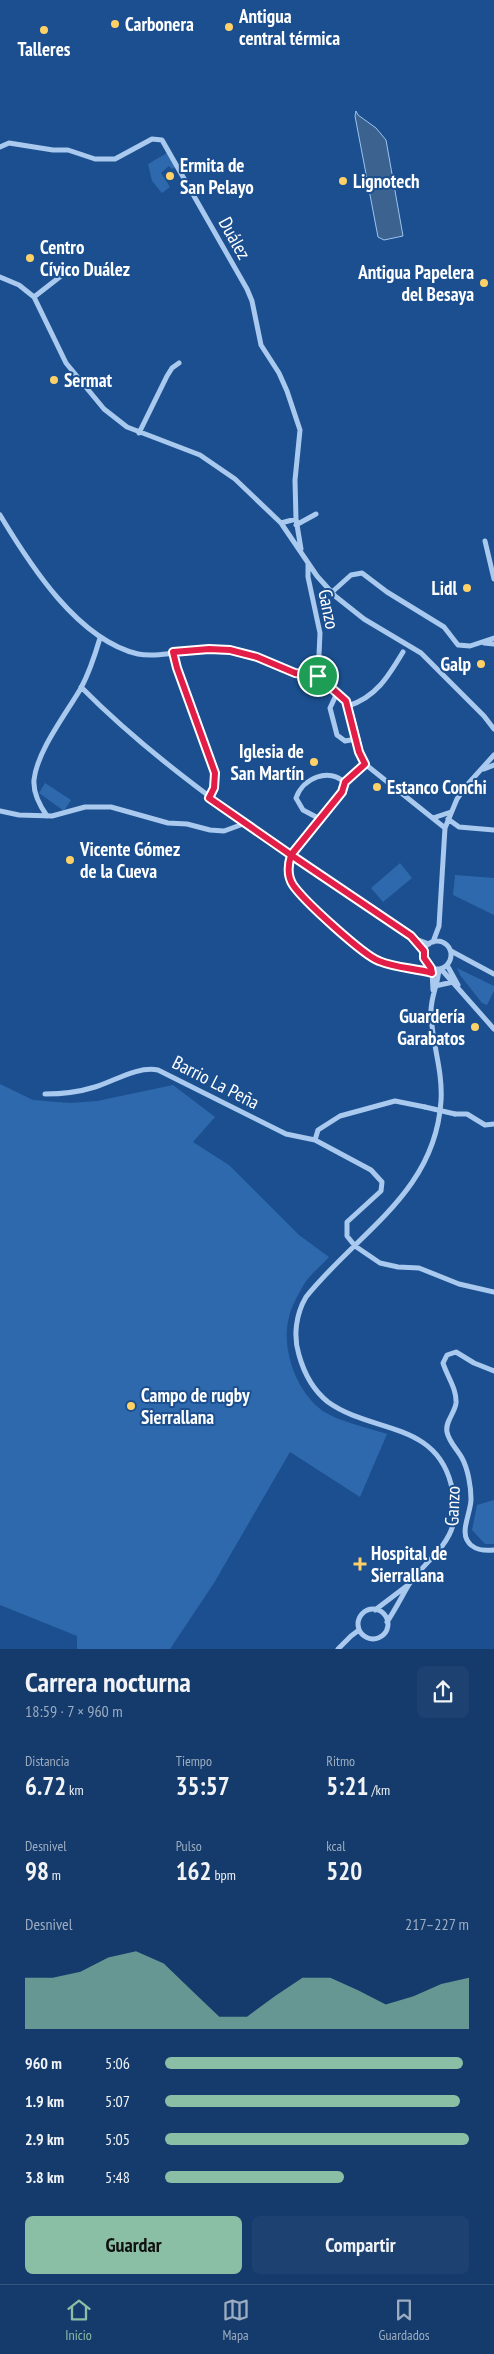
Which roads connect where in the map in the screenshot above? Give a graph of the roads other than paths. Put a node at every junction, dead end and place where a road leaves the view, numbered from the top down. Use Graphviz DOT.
graph roads {
  1 [pos="0,147"];
  2 [pos="70,269"];
  3 [pos="0,277"];
  4 [pos="34,297"];
  5 [pos="179,363"];
  6 [pos="279,373"];
  7 [pos="139,433"];
  8 [pos="316,514"];
  9 [pos="0,516"];
  10 [pos="296,522"];
  11 [pos="281,523"];
  12 [pos="485,540"];
  13 [pos="302,553"];
  14 [pos="308,562"];
  15 [pos="494,579"];
  16 [pos="331,593"];
  17 [pos="100,638"];
  18 [pos="494,638"];
  19 [pos="484,643"];
  20 [pos="494,644"];
  21 [pos="173,652"];
  22 [pos="403,652"];
  23 [pos="318,676"];
  24 [pos="81,687"];
  25 [pos="337,693"];
  26 [pos="348,706"];
  27 [pos="484,716"];
  28 [pos="494,722"];
  29 [pos="494,729"];
  30 [pos="356,739"];
  31 [pos="494,755"];
  32 [pos="365,764"];
  33 [pos="494,765"];
  34 [pos="483,769"];
  35 [pos="345,782"];
  36 [pos="209,798"];
  37 [pos="0,811"];
  38 [pos="451,812"];
  39 [pos="47,816"];
  40 [pos="434,818"];
  41 [pos="320,819"];
  42 [pos="448,819"];
  43 [pos="246,823"];
  44 [pos="445,828"];
  45 [pos="494,830"];
  46 [pos="291,855"];
  47 [pos="438,928"];
  48 [pos="411,936"];
  49 [pos="442,942"];
  50 [pos="431,943"];
  51 [pos="424,951"];
  52 [pos="451,951"];
  53 [pos="464,958"];
  54 [pos="451,959"];
  55 [pos="447,966"];
  56 [pos="440,969"];
  57 [pos="432,971"];
  58 [pos="494,974"];
  59 [pos="452,982"];
  60 [pos="435,986"];
  61 [pos="462,992"];
  62 [pos="433,993"];
  63 [pos="494,1029"];
  64 [pos="45,1094"];
  65 [pos="494,1124"];
  66 [pos="315,1140"];
  67 [pos="355,1246"];
  68 [pos="494,1292"];
  69 [pos="494,1371"];
  70 [pos="494,1550"];
  71 [pos="409,1585"];
  72 [pos="375,1610"];
  73 [pos="387,1622"];
  74 [pos="360,1630"];
  75 [pos="338,1649"];
  1 -- 6 [label="street, Duález"];
  2 -- 4 [label="street"];
  3 -- 4 [label="street"];
  4 -- 7 [label="street"];
  5 -- 7 [label="street"];
  6 -- 10 [label="street, Ganzo"];
  7 -- 11 [label="street, Ganzo"];
  8 -- 10 [label="street"];
  9 -- 17 [label="street"];
  10 -- 11 [label="street"];
  10 -- 13 [label="street, Ganzo"];
  11 -- 13 [label="street, Ganzo"];
  12 -- 15 [label="street"];
  13 -- 14 [label="street, Ganzo"];
  14 -- 16 [label="street, Ganzo"];
  14 -- 23 [label="street, Ganzo"];
  16 -- 19 [label="street"];
  16 -- 27 [label="street, Ganzo"];
  17 -- 21 [label="street"];
  17 -- 24 [label="street"];
  18 -- 19 [label="street"];
  19 -- 20 [label="street"];
  21 -- 23 [label="street"];
  21 -- 36 [label="street"];
  22 -- 26 [label="street"];
  23 -- 25 [label="street"];
  24 -- 36 [label="street"];
  24 -- 39 [label="street"];
  25 -- 26 [label="street"];
  25 -- 30 [label="street"];
  26 -- 30 [label="street"];
  27 -- 28 [label="street, Ganzo"];
  27 -- 29 [label="street, Ganzo"];
  30 -- 32 [label="street"];
  31 -- 34 [label="street"];
  32 -- 35 [label="street"];
  32 -- 40 [label="street"];
  33 -- 34 [label="street"];
  34 -- 38 [label="street"];
  35 -- 41 [label="street"];
  35 -- 41 [label="street"];
  36 -- 43 [label="street"];
  37 -- 39 [label="street"];
  38 -- 40 [label="street"];
  38 -- 42 [label="street"];
  39 -- 43 [label="street"];
  40 -- 44 [label="street"];
  41 -- 46 [label="street"];
  42 -- 44 [label="street"];
  42 -- 45 [label="street"];
  43 -- 46 [label="street"];
  44 -- 47 [label="street"];
  46 -- 48 [label="street"];
  46 -- 57 [label="street"];
  47 -- 49 [label="street"];
  47 -- 50 [label="street"];
  48 -- 50 [label="street"];
  48 -- 51 [label="street"];
  49 -- 50 [label="street"];
  49 -- 52 [label="street"];
  50 -- 51 [label="street"];
  51 -- 57 [label="street"];
  52 -- 53 [label="street"];
  52 -- 54 [label="street"];
  53 -- 54 [label="street"];
  53 -- 58 [label="street"];
  54 -- 55 [label="street"];
  55 -- 56 [label="street"];
  55 -- 61 [label="street"];
  56 -- 57 [label="street"];
  56 -- 59 [label="street"];
  56 -- 60 [label="street"];
  57 -- 62 [label="street"];
  59 -- 60 [label="street"];
  59 -- 61 [label="street"];
  60 -- 62 [label="street"];
  61 -- 63 [label="street"];
  62 -- 67 [label="street"];
  64 -- 66 [label="street, Barrio La Peña"];
  65 -- 66 [label="street, bridge"];
  66 -- 67 [label="street, Barrio La Peña"];
  67 -- 68 [label="street"];
  67 -- 71 [label="street"];
  69 -- 70 [label="street, Ganzo"];
  71 -- 72 [label="street"];
  71 -- 73 [label="street"];
  72 -- 73 [label="street"];
  72 -- 74 [label="street"];
  73 -- 74 [label="street"];
  74 -- 75 [label="street"];
}
